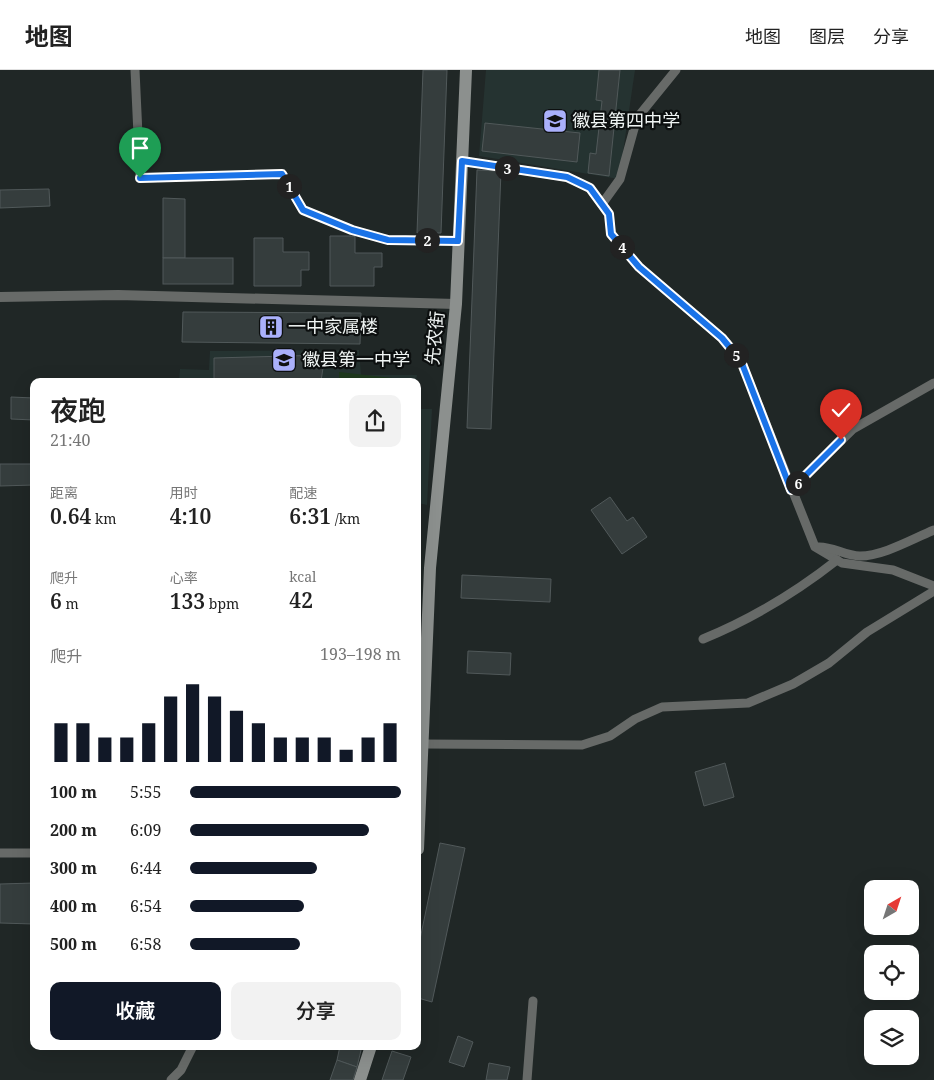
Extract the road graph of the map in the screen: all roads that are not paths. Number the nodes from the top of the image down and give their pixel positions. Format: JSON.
{"nodes":[{"id":1,"x":136,"y":70,"type":"edge"},
{"id":2,"x":466,"y":70,"type":"edge"},
{"id":3,"x":676,"y":70,"type":"edge"},
{"id":4,"x":462,"y":161,"type":"junction"},
{"id":5,"x":602,"y":204,"type":"junction"},
{"id":6,"x":458,"y":241,"type":"junction"},
{"id":7,"x":0,"y":297,"type":"edge"},
{"id":8,"x":456,"y":304,"type":"junction"},
{"id":9,"x":934,"y":383,"type":"edge"},
{"id":10,"x":791,"y":490,"type":"junction"},
{"id":11,"x":934,"y":530,"type":"edge"},
{"id":12,"x":815,"y":547,"type":"junction"},
{"id":13,"x":837,"y":560,"type":"junction"},
{"id":14,"x":934,"y":586,"type":"edge"},
{"id":15,"x":934,"y":591,"type":"edge"},
{"id":16,"x":703,"y":639,"type":"dead end"},
{"id":17,"x":422,"y":744,"type":"junction"},
{"id":18,"x":421,"y":770,"type":"edge"},
{"id":19,"x":0,"y":853,"type":"edge"},
{"id":20,"x":30,"y":853,"type":"edge"},
{"id":21,"x":533,"y":1001,"type":"dead end"},
{"id":22,"x":191,"y":1050,"type":"edge"},
{"id":23,"x":370,"y":1050,"type":"edge"},
{"id":24,"x":171,"y":1080,"type":"edge"},
{"id":25,"x":360,"y":1080,"type":"edge"},
{"id":26,"x":527,"y":1080,"type":"edge"}],
"edges":[{"from":1,"to":6,"type":"street"},
{"from":2,"to":4,"type":"main road","name":"先农街"},
{"from":3,"to":5,"type":"street"},
{"from":4,"to":5,"type":"street"},
{"from":4,"to":6,"type":"main road","name":"先农街"},
{"from":5,"to":10,"type":"street"},
{"from":6,"to":8,"type":"main road","name":"先农街"},
{"from":7,"to":8,"type":"street"},
{"from":8,"to":17,"type":"main road","name":"先农街"},
{"from":9,"to":10,"type":"street"},
{"from":10,"to":12,"type":"street"},
{"from":11,"to":12,"type":"street"},
{"from":12,"to":13,"type":"street"},
{"from":13,"to":14,"type":"street"},
{"from":13,"to":16,"type":"street"},
{"from":15,"to":17,"type":"street"},
{"from":17,"to":18,"type":"main road","name":"先农街"},
{"from":19,"to":20,"type":"street"},
{"from":21,"to":26,"type":"street"},
{"from":22,"to":24,"type":"street"},
{"from":23,"to":25,"type":"main road"}]}
